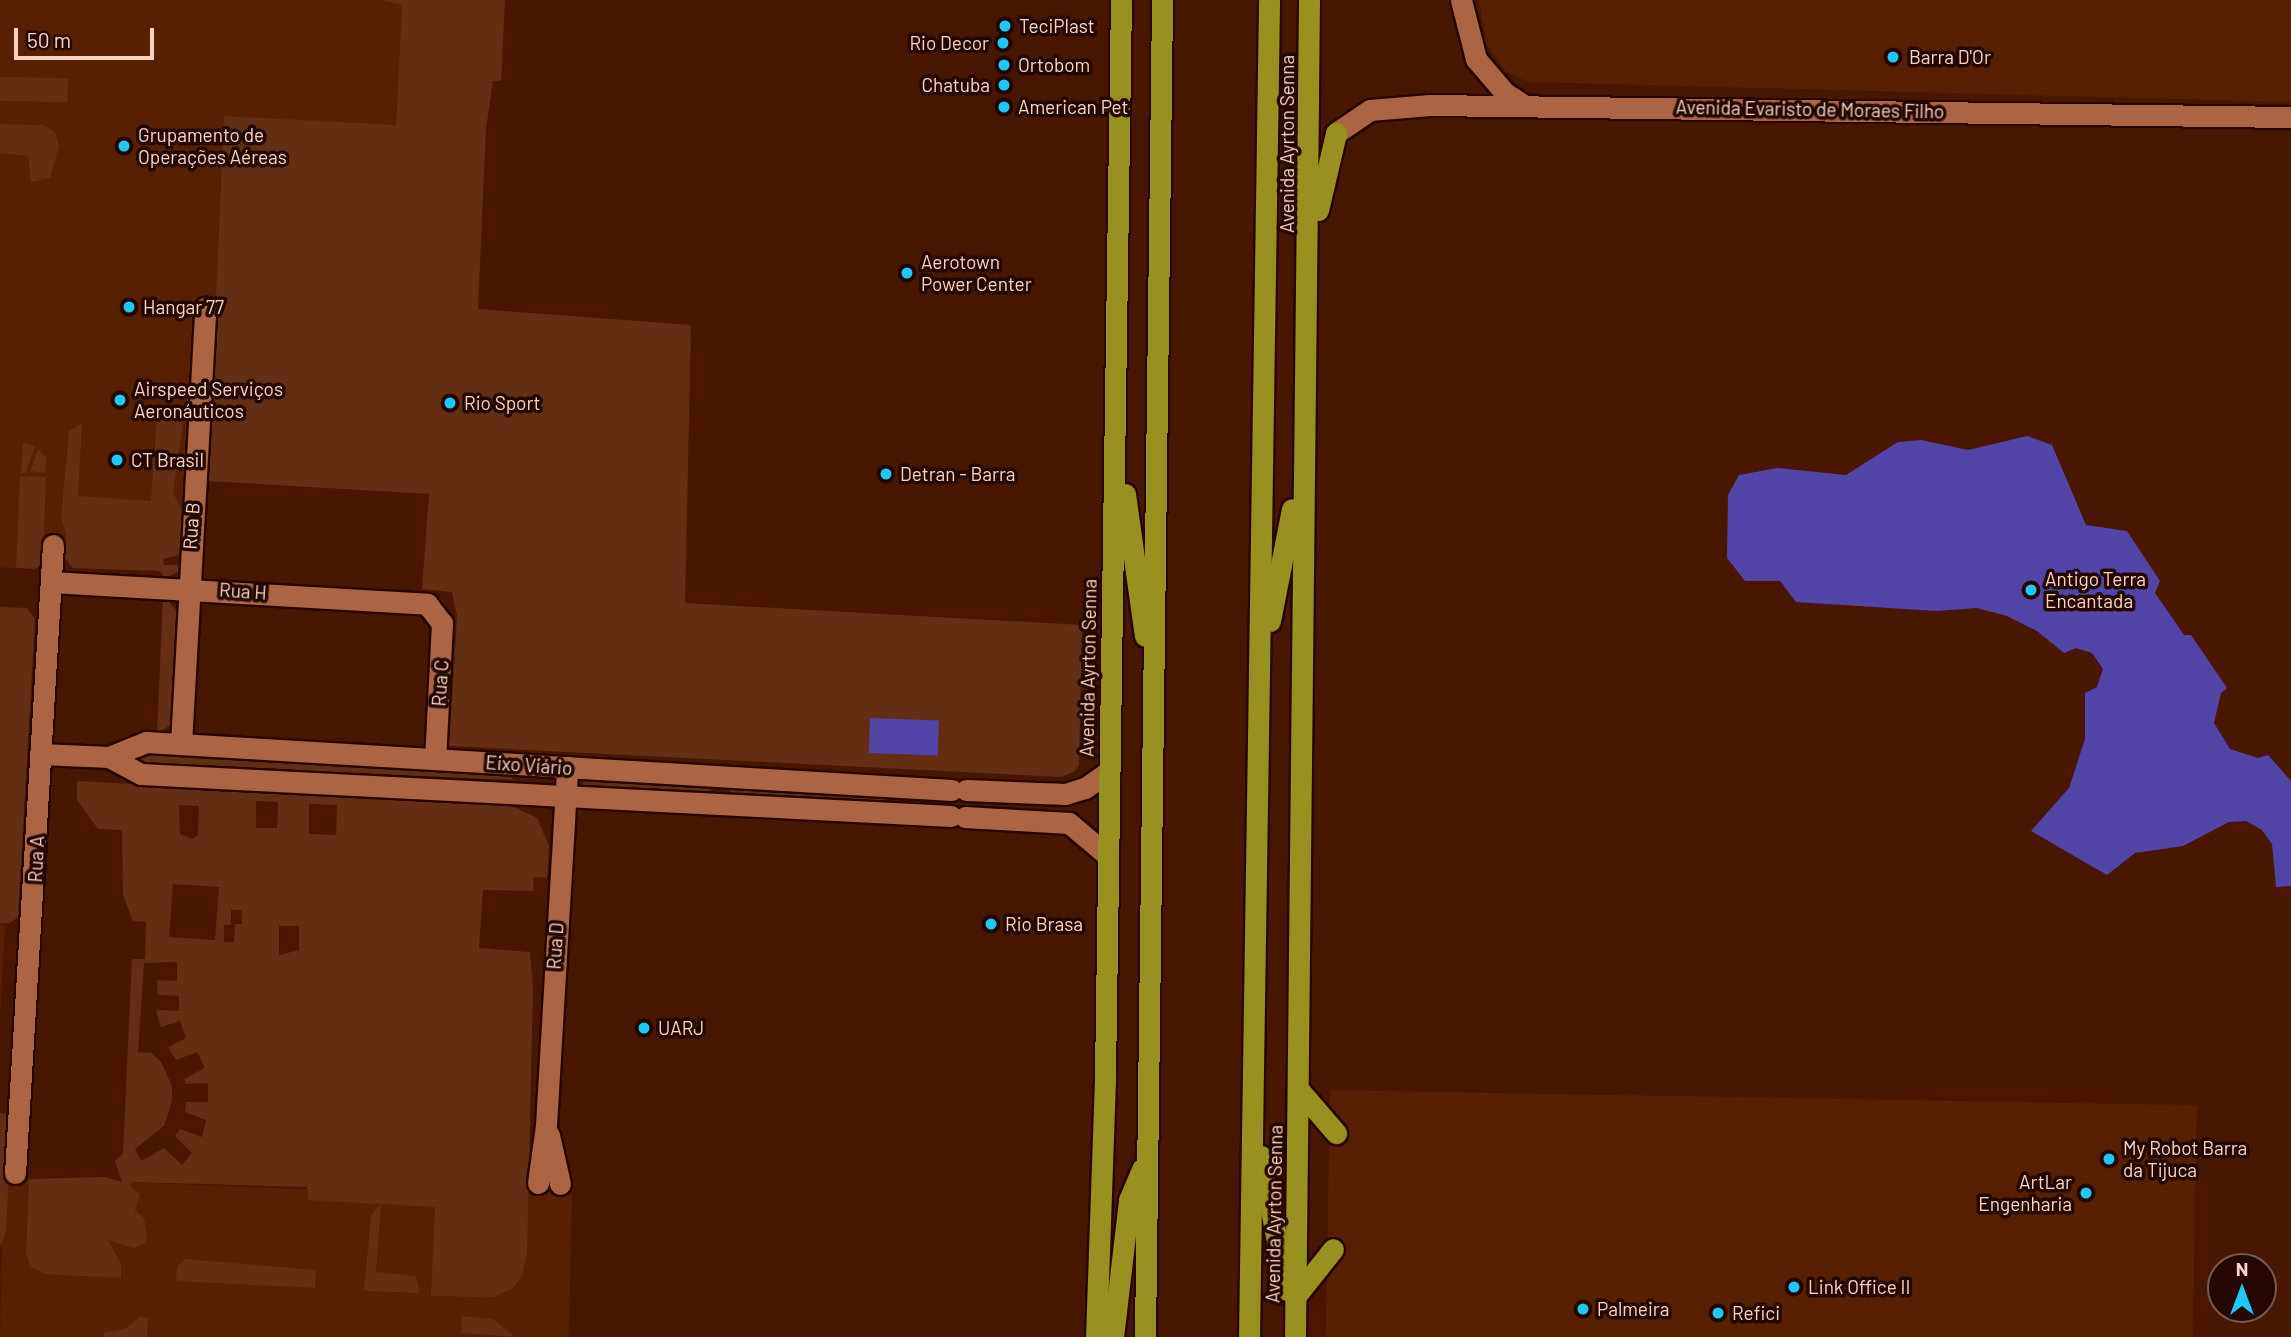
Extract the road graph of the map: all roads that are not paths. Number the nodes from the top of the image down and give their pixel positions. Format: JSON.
{"nodes":[{"id":1,"x":1121,"y":0,"type":"edge"},
{"id":2,"x":1162,"y":0,"type":"edge"},
{"id":3,"x":1269,"y":0,"type":"edge"},
{"id":4,"x":1309,"y":0,"type":"edge"},
{"id":5,"x":1461,"y":0,"type":"edge"},
{"id":6,"x":1522,"y":104,"type":"junction"},
{"id":7,"x":2291,"y":117,"type":"edge"},
{"id":8,"x":1336,"y":133,"type":"joint"},
{"id":9,"x":1309,"y":242,"type":"junction"},
{"id":10,"x":205,"y":309,"type":"dead end"},
{"id":11,"x":1308,"y":383,"type":"junction"},
{"id":12,"x":1115,"y":424,"type":"junction"},
{"id":13,"x":54,"y":545,"type":"dead end"},
{"id":14,"x":51,"y":582,"type":"junction"},
{"id":15,"x":187,"y":587,"type":"junction"},
{"id":16,"x":433,"y":608,"type":"joint"},
{"id":17,"x":1260,"y":665,"type":"junction"},
{"id":18,"x":1154,"y":693,"type":"junction"},
{"id":19,"x":181,"y":744,"type":"junction"},
{"id":20,"x":41,"y":754,"type":"junction"},
{"id":21,"x":109,"y":757,"type":"junction"},
{"id":22,"x":435,"y":760,"type":"junction"},
{"id":23,"x":526,"y":765,"type":"junction"},
{"id":24,"x":566,"y":767,"type":"junction"},
{"id":25,"x":1110,"y":771,"type":"junction"},
{"id":26,"x":1053,"y":795,"type":"junction"},
{"id":27,"x":524,"y":797,"type":"junction"},
{"id":28,"x":564,"y":799,"type":"junction"},
{"id":29,"x":1054,"y":820,"type":"junction"},
{"id":30,"x":1107,"y":855,"type":"junction"},
{"id":31,"x":1299,"y":1090,"type":"junction"},
{"id":32,"x":1253,"y":1111,"type":"junction"},
{"id":33,"x":546,"y":1125,"type":"junction"},
{"id":34,"x":1336,"y":1133,"type":"dead end"},
{"id":35,"x":1146,"y":1161,"type":"junction"},
{"id":36,"x":15,"y":1172,"type":"dead end"},
{"id":37,"x":538,"y":1183,"type":"dead end"},
{"id":38,"x":560,"y":1184,"type":"dead end"},
{"id":39,"x":1333,"y":1249,"type":"dead end"},
{"id":40,"x":1295,"y":1297,"type":"junction"},
{"id":41,"x":1096,"y":1337,"type":"edge"},
{"id":42,"x":1113,"y":1337,"type":"edge"},
{"id":43,"x":1145,"y":1337,"type":"edge"},
{"id":44,"x":1249,"y":1337,"type":"edge"},
{"id":45,"x":1294,"y":1337,"type":"edge"}],
"edges":[{"from":1,"to":12,"type":"highway","name":"Avenida Ayrton Senna"},
{"from":2,"to":18,"type":"highway"},
{"from":3,"to":17,"type":"highway","name":"Avenida Ayrton Senna"},
{"from":4,"to":9,"type":"highway","name":"Avenida Ayrton Senna"},
{"from":5,"to":6,"type":"street"},
{"from":6,"to":7,"type":"street","name":"Avenida Evaristo de Moraes Filho"},
{"from":6,"to":8,"type":"street","name":"Avenida Evaristo de Moraes Filho"},
{"from":8,"to":9,"type":"highway"},
{"from":9,"to":11,"type":"highway","name":"Avenida Ayrton Senna"},
{"from":10,"to":15,"type":"street","name":"Rua B"},
{"from":11,"to":17,"type":"highway"},
{"from":11,"to":31,"type":"highway","name":"Avenida Ayrton Senna"},
{"from":12,"to":18,"type":"highway"},
{"from":12,"to":25,"type":"highway","name":"Avenida Ayrton Senna"},
{"from":13,"to":14,"type":"street","name":"Rua A"},
{"from":14,"to":15,"type":"street","name":"Rua H"},
{"from":14,"to":20,"type":"street","name":"Rua A"},
{"from":15,"to":16,"type":"street","name":"Rua H"},
{"from":15,"to":19,"type":"street","name":"Rua B"},
{"from":16,"to":22,"type":"street","name":"Rua C"},
{"from":17,"to":32,"type":"highway","name":"Avenida Ayrton Senna"},
{"from":18,"to":35,"type":"highway"},
{"from":19,"to":21,"type":"street","name":"Eixo Viário"},
{"from":19,"to":22,"type":"street","name":"Eixo Viário"},
{"from":20,"to":21,"type":"street","name":"Eixo Viário"},
{"from":20,"to":36,"type":"street","name":"Rua A"},
{"from":21,"to":27,"type":"street","name":"Eixo Viário"},
{"from":22,"to":23,"type":"street","name":"Eixo Viário"},
{"from":23,"to":24,"type":"street","name":"Eixo Viário"},
{"from":23,"to":27,"type":"street"},
{"from":24,"to":26,"type":"street","name":"Eixo Viário"},
{"from":24,"to":28,"type":"street","name":"Rua D"},
{"from":25,"to":26,"type":"street","name":"Eixo Viário"},
{"from":25,"to":30,"type":"highway","name":"Avenida Ayrton Senna"},
{"from":26,"to":29,"type":"street"},
{"from":27,"to":28,"type":"street","name":"Eixo Viário"},
{"from":28,"to":29,"type":"street","name":"Eixo Viário"},
{"from":28,"to":33,"type":"street","name":"Rua D"},
{"from":29,"to":30,"type":"street","name":"Eixo Viário"},
{"from":30,"to":41,"type":"highway","name":"Avenida Ayrton Senna"},
{"from":31,"to":34,"type":"highway"},
{"from":31,"to":40,"type":"highway","name":"Avenida Ayrton Senna"},
{"from":32,"to":44,"type":"highway","name":"Avenida Ayrton Senna"},
{"from":32,"to":45,"type":"highway"},
{"from":33,"to":37,"type":"street","name":"Rua D"},
{"from":33,"to":38,"type":"street","name":"Rua D"},
{"from":35,"to":42,"type":"highway"},
{"from":35,"to":43,"type":"highway"},
{"from":39,"to":40,"type":"highway"},
{"from":40,"to":45,"type":"highway","name":"Avenida Ayrton Senna"}]}
